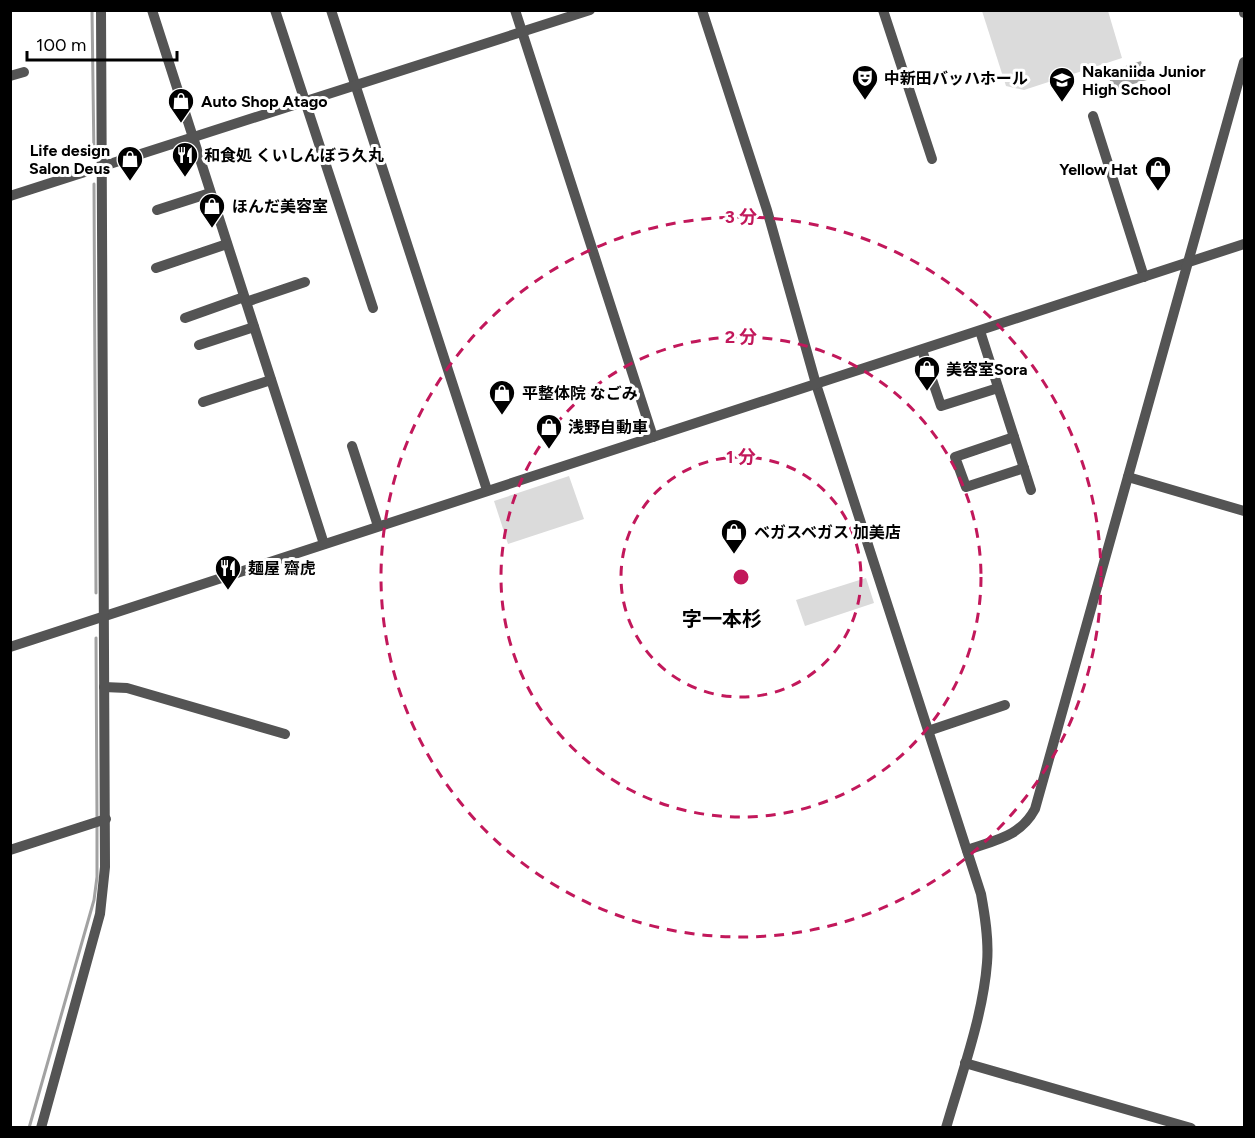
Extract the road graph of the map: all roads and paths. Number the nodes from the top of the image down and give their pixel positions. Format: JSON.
{"nodes":[{"id":1,"x":100,"y":10,"type":"edge"},
{"id":2,"x":152,"y":10,"type":"edge"},
{"id":3,"x":275,"y":10,"type":"edge"},
{"id":4,"x":332,"y":10,"type":"edge"},
{"id":5,"x":515,"y":10,"type":"edge"},
{"id":6,"x":590,"y":10,"type":"edge"},
{"id":7,"x":702,"y":10,"type":"edge"},
{"id":8,"x":884,"y":10,"type":"edge"},
{"id":9,"x":522,"y":31,"type":"junction"},
{"id":10,"x":1244,"y":66,"type":"edge"},
{"id":11,"x":24,"y":72,"type":"dead end"},
{"id":12,"x":10,"y":76,"type":"edge"},
{"id":13,"x":356,"y":84,"type":"junction"},
{"id":14,"x":305,"y":101,"type":"junction"},
{"id":15,"x":1093,"y":116,"type":"dead end"},
{"id":16,"x":194,"y":138,"type":"junction"},
{"id":17,"x":932,"y":159,"type":"dead end"},
{"id":18,"x":102,"y":167,"type":"junction"},
{"id":19,"x":210,"y":193,"type":"junction"},
{"id":20,"x":10,"y":196,"type":"edge"},
{"id":21,"x":157,"y":210,"type":"dead end"},
{"id":22,"x":227,"y":244,"type":"junction"},
{"id":23,"x":1245,"y":244,"type":"edge"},
{"id":24,"x":1187,"y":263,"type":"junction"},
{"id":25,"x":156,"y":268,"type":"dead end"},
{"id":26,"x":1144,"y":277,"type":"junction"},
{"id":27,"x":305,"y":282,"type":"dead end"},
{"id":28,"x":245,"y":300,"type":"junction"},
{"id":29,"x":373,"y":308,"type":"dead end"},
{"id":30,"x":185,"y":318,"type":"dead end"},
{"id":31,"x":254,"y":327,"type":"junction"},
{"id":32,"x":980,"y":331,"type":"junction"},
{"id":33,"x":199,"y":345,"type":"dead end"},
{"id":34,"x":922,"y":350,"type":"junction"},
{"id":35,"x":271,"y":380,"type":"junction"},
{"id":36,"x":816,"y":384,"type":"junction"},
{"id":37,"x":998,"y":388,"type":"junction"},
{"id":38,"x":203,"y":402,"type":"dead end"},
{"id":39,"x":1014,"y":436,"type":"junction"},
{"id":40,"x":653,"y":437,"type":"junction"},
{"id":41,"x":352,"y":446,"type":"dead end"},
{"id":42,"x":1024,"y":468,"type":"junction"},
{"id":43,"x":1128,"y":477,"type":"junction"},
{"id":44,"x":487,"y":490,"type":"junction"},
{"id":45,"x":1032,"y":490,"type":"dead end"},
{"id":46,"x":1245,"y":511,"type":"edge"},
{"id":47,"x":378,"y":526,"type":"junction"},
{"id":48,"x":324,"y":544,"type":"junction"},
{"id":49,"x":105,"y":615,"type":"junction"},
{"id":50,"x":10,"y":647,"type":"edge"},
{"id":51,"x":104,"y":687,"type":"junction"},
{"id":52,"x":1005,"y":705,"type":"dead end"},
{"id":53,"x":928,"y":731,"type":"junction"},
{"id":54,"x":285,"y":734,"type":"dead end"},
{"id":55,"x":99,"y":821,"type":"junction"},
{"id":56,"x":10,"y":850,"type":"edge"},
{"id":57,"x":968,"y":850,"type":"junction"},
{"id":58,"x":965,"y":1063,"type":"junction"},
{"id":59,"x":40,"y":1128,"type":"edge"},
{"id":60,"x":946,"y":1128,"type":"edge"},
{"id":61,"x":1191,"y":1128,"type":"edge"}],
"edges":[{"from":1,"to":18,"type":"street"},
{"from":2,"to":16,"type":"street"},
{"from":3,"to":14,"type":"street"},
{"from":4,"to":13,"type":"street"},
{"from":5,"to":9,"type":"street"},
{"from":6,"to":9,"type":"street"},
{"from":7,"to":36,"type":"street"},
{"from":8,"to":17,"type":"street"},
{"from":9,"to":13,"type":"street"},
{"from":9,"to":40,"type":"street"},
{"from":10,"to":24,"type":"street"},
{"from":11,"to":12,"type":"street"},
{"from":13,"to":14,"type":"street"},
{"from":13,"to":44,"type":"street"},
{"from":14,"to":16,"type":"street"},
{"from":14,"to":29,"type":"street"},
{"from":15,"to":26,"type":"street"},
{"from":16,"to":18,"type":"street"},
{"from":16,"to":19,"type":"street"},
{"from":18,"to":20,"type":"street"},
{"from":18,"to":49,"type":"street"},
{"from":19,"to":21,"type":"street"},
{"from":19,"to":22,"type":"street"},
{"from":22,"to":25,"type":"street"},
{"from":22,"to":28,"type":"street"},
{"from":23,"to":24,"type":"street"},
{"from":24,"to":26,"type":"street"},
{"from":24,"to":43,"type":"street"},
{"from":26,"to":32,"type":"street"},
{"from":27,"to":28,"type":"street"},
{"from":28,"to":30,"type":"street"},
{"from":28,"to":31,"type":"street"},
{"from":31,"to":33,"type":"street"},
{"from":31,"to":35,"type":"street"},
{"from":32,"to":34,"type":"street"},
{"from":32,"to":37,"type":"street"},
{"from":34,"to":36,"type":"street"},
{"from":34,"to":37,"type":"street"},
{"from":35,"to":38,"type":"street"},
{"from":35,"to":48,"type":"street"},
{"from":36,"to":40,"type":"street"},
{"from":36,"to":53,"type":"street"},
{"from":37,"to":39,"type":"street"},
{"from":39,"to":42,"type":"street"},
{"from":39,"to":42,"type":"street"},
{"from":40,"to":44,"type":"street"},
{"from":41,"to":47,"type":"street"},
{"from":42,"to":45,"type":"street"},
{"from":43,"to":46,"type":"street"},
{"from":43,"to":57,"type":"street"},
{"from":44,"to":47,"type":"street"},
{"from":47,"to":48,"type":"street"},
{"from":48,"to":49,"type":"street"},
{"from":49,"to":50,"type":"street"},
{"from":49,"to":51,"type":"street"},
{"from":51,"to":54,"type":"street"},
{"from":51,"to":55,"type":"street"},
{"from":52,"to":53,"type":"street"},
{"from":53,"to":57,"type":"street"},
{"from":55,"to":56,"type":"street"},
{"from":55,"to":59,"type":"street"},
{"from":57,"to":58,"type":"street"},
{"from":58,"to":60,"type":"street"},
{"from":58,"to":61,"type":"street"}]}
